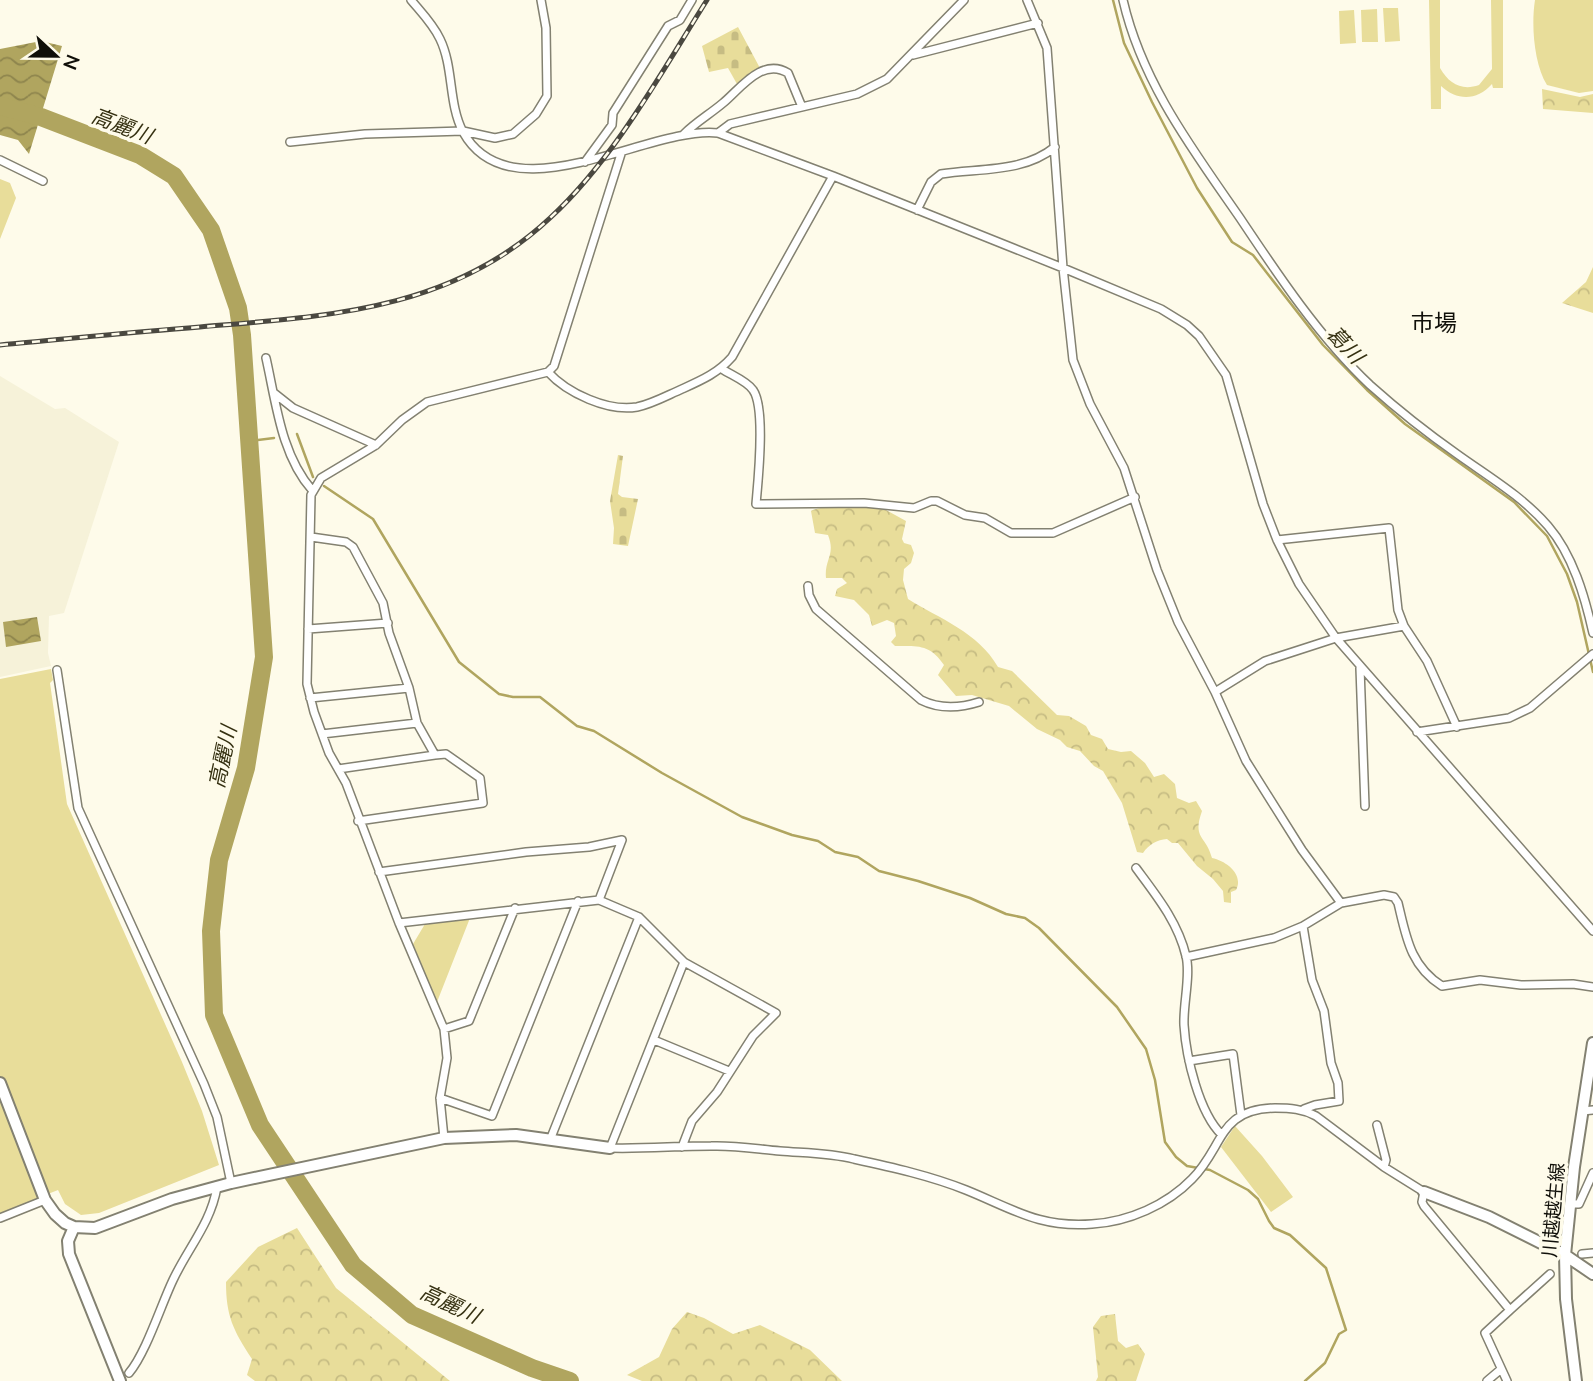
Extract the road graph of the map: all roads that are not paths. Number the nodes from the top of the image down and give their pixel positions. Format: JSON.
{"nodes":[{"id":1,"x":411,"y":0,"type":"edge"},
{"id":2,"x":541,"y":0,"type":"edge"},
{"id":3,"x":692,"y":0,"type":"edge"},
{"id":4,"x":964,"y":0,"type":"edge"},
{"id":5,"x":1027,"y":0,"type":"edge"},
{"id":6,"x":1123,"y":0,"type":"edge"},
{"id":7,"x":1038,"y":23,"type":"junction"},
{"id":8,"x":911,"y":56,"type":"junction"},
{"id":9,"x":802,"y":107,"type":"junction"},
{"id":10,"x":463,"y":131,"type":"junction"},
{"id":11,"x":718,"y":133,"type":"junction"},
{"id":12,"x":684,"y":134,"type":"junction"},
{"id":13,"x":290,"y":142,"type":"dead end"},
{"id":14,"x":1055,"y":147,"type":"junction"},
{"id":15,"x":621,"y":153,"type":"junction"},
{"id":16,"x":0,"y":159,"type":"edge"},
{"id":17,"x":585,"y":162,"type":"junction"},
{"id":18,"x":833,"y":176,"type":"junction"},
{"id":19,"x":43,"y":181,"type":"dead end"},
{"id":20,"x":917,"y":210,"type":"junction"},
{"id":21,"x":1063,"y":268,"type":"junction"},
{"id":22,"x":266,"y":358,"type":"dead end"},
{"id":23,"x":722,"y":369,"type":"junction"},
{"id":24,"x":548,"y":372,"type":"junction"},
{"id":25,"x":274,"y":393,"type":"junction"},
{"id":26,"x":376,"y":444,"type":"junction"},
{"id":27,"x":312,"y":491,"type":"junction"},
{"id":28,"x":1135,"y":497,"type":"junction"},
{"id":29,"x":311,"y":537,"type":"junction"},
{"id":30,"x":1277,"y":540,"type":"junction"},
{"id":31,"x":808,"y":586,"type":"dead end"},
{"id":32,"x":388,"y":623,"type":"junction"},
{"id":33,"x":1404,"y":626,"type":"junction"},
{"id":34,"x":308,"y":629,"type":"junction"},
{"id":35,"x":1593,"y":633,"type":"edge"},
{"id":36,"x":1336,"y":638,"type":"junction"},
{"id":37,"x":1593,"y":654,"type":"edge"},
{"id":38,"x":1360,"y":667,"type":"junction"},
{"id":39,"x":57,"y":670,"type":"dead end"},
{"id":40,"x":409,"y":688,"type":"junction"},
{"id":41,"x":1215,"y":692,"type":"junction"},
{"id":42,"x":310,"y":698,"type":"junction"},
{"id":43,"x":979,"y":702,"type":"dead end"},
{"id":44,"x":417,"y":723,"type":"junction"},
{"id":45,"x":1457,"y":727,"type":"junction"},
{"id":46,"x":1417,"y":732,"type":"junction"},
{"id":47,"x":322,"y":734,"type":"junction"},
{"id":48,"x":435,"y":755,"type":"junction"},
{"id":49,"x":338,"y":769,"type":"junction"},
{"id":50,"x":1365,"y":806,"type":"dead end"},
{"id":51,"x":358,"y":821,"type":"junction"},
{"id":52,"x":1136,"y":868,"type":"dead end"},
{"id":53,"x":379,"y":872,"type":"junction"},
{"id":54,"x":599,"y":900,"type":"junction"},
{"id":55,"x":578,"y":901,"type":"junction"},
{"id":56,"x":1341,"y":903,"type":"junction"},
{"id":57,"x":515,"y":908,"type":"junction"},
{"id":58,"x":639,"y":917,"type":"junction"},
{"id":59,"x":399,"y":923,"type":"junction"},
{"id":60,"x":1303,"y":926,"type":"junction"},
{"id":61,"x":1593,"y":932,"type":"edge"},
{"id":62,"x":1186,"y":957,"type":"junction"},
{"id":63,"x":684,"y":962,"type":"junction"},
{"id":64,"x":1593,"y":987,"type":"edge"},
{"id":65,"x":444,"y":1029,"type":"junction"},
{"id":66,"x":653,"y":1040,"type":"junction"},
{"id":67,"x":1593,"y":1043,"type":"edge"},
{"id":68,"x":1189,"y":1061,"type":"junction"},
{"id":69,"x":729,"y":1071,"type":"junction"},
{"id":70,"x":0,"y":1083,"type":"edge"},
{"id":71,"x":440,"y":1098,"type":"junction"},
{"id":72,"x":1304,"y":1109,"type":"junction"},
{"id":73,"x":1587,"y":1111,"type":"edge"},
{"id":74,"x":1241,"y":1115,"type":"junction"},
{"id":75,"x":1377,"y":1125,"type":"dead end"},
{"id":76,"x":1222,"y":1135,"type":"junction"},
{"id":77,"x":444,"y":1139,"type":"junction"},
{"id":78,"x":550,"y":1140,"type":"junction"},
{"id":79,"x":610,"y":1147,"type":"junction"},
{"id":80,"x":682,"y":1147,"type":"junction"},
{"id":81,"x":1384,"y":1167,"type":"junction"},
{"id":82,"x":1593,"y":1173,"type":"edge"},
{"id":83,"x":231,"y":1183,"type":"junction"},
{"id":84,"x":217,"y":1187,"type":"junction"},
{"id":85,"x":1423,"y":1192,"type":"junction"},
{"id":86,"x":45,"y":1199,"type":"junction"},
{"id":87,"x":1569,"y":1205,"type":"junction"},
{"id":88,"x":0,"y":1219,"type":"edge"},
{"id":89,"x":74,"y":1227,"type":"junction"},
{"id":90,"x":1593,"y":1252,"type":"edge"},
{"id":91,"x":1582,"y":1254,"type":"dead end"},
{"id":92,"x":1565,"y":1255,"type":"junction"},
{"id":93,"x":1550,"y":1274,"type":"dead end"},
{"id":94,"x":1593,"y":1274,"type":"edge"},
{"id":95,"x":1510,"y":1310,"type":"junction"},
{"id":96,"x":1500,"y":1370,"type":"junction"},
{"id":97,"x":129,"y":1373,"type":"dead end"},
{"id":98,"x":120,"y":1381,"type":"edge"},
{"id":99,"x":1487,"y":1381,"type":"edge"},
{"id":100,"x":1507,"y":1381,"type":"edge"},
{"id":101,"x":1576,"y":1381,"type":"edge"}],
"edges":[{"from":1,"to":10,"type":"street"},
{"from":2,"to":10,"type":"street"},
{"from":3,"to":17,"type":"street"},
{"from":4,"to":8,"type":"street"},
{"from":5,"to":7,"type":"street"},
{"from":6,"to":35,"type":"street"},
{"from":7,"to":8,"type":"street"},
{"from":7,"to":14,"type":"street"},
{"from":8,"to":9,"type":"street"},
{"from":9,"to":11,"type":"street"},
{"from":9,"to":12,"type":"street"},
{"from":10,"to":13,"type":"street"},
{"from":10,"to":17,"type":"street"},
{"from":11,"to":12,"type":"street"},
{"from":11,"to":18,"type":"street"},
{"from":12,"to":15,"type":"street"},
{"from":14,"to":20,"type":"street"},
{"from":14,"to":21,"type":"street"},
{"from":15,"to":17,"type":"street"},
{"from":15,"to":24,"type":"street"},
{"from":16,"to":19,"type":"street"},
{"from":18,"to":20,"type":"street"},
{"from":18,"to":23,"type":"street"},
{"from":20,"to":21,"type":"street"},
{"from":21,"to":28,"type":"street"},
{"from":21,"to":30,"type":"street"},
{"from":22,"to":25,"type":"street"},
{"from":23,"to":24,"type":"street"},
{"from":23,"to":28,"type":"street"},
{"from":24,"to":26,"type":"street"},
{"from":25,"to":26,"type":"street"},
{"from":25,"to":27,"type":"street"},
{"from":26,"to":27,"type":"street"},
{"from":27,"to":29,"type":"street"},
{"from":28,"to":41,"type":"street"},
{"from":29,"to":32,"type":"street"},
{"from":29,"to":34,"type":"street"},
{"from":30,"to":33,"type":"street"},
{"from":30,"to":36,"type":"street"},
{"from":31,"to":43,"type":"street"},
{"from":32,"to":34,"type":"street"},
{"from":32,"to":40,"type":"street"},
{"from":33,"to":36,"type":"street"},
{"from":33,"to":45,"type":"street"},
{"from":34,"to":42,"type":"street"},
{"from":36,"to":38,"type":"street"},
{"from":36,"to":41,"type":"street"},
{"from":37,"to":45,"type":"street"},
{"from":38,"to":46,"type":"street"},
{"from":38,"to":50,"type":"street"},
{"from":39,"to":83,"type":"street"},
{"from":40,"to":42,"type":"street"},
{"from":40,"to":44,"type":"street"},
{"from":41,"to":56,"type":"street"},
{"from":42,"to":47,"type":"street"},
{"from":44,"to":47,"type":"street"},
{"from":44,"to":48,"type":"street"},
{"from":45,"to":46,"type":"street"},
{"from":46,"to":61,"type":"street"},
{"from":47,"to":49,"type":"street"},
{"from":48,"to":49,"type":"street"},
{"from":48,"to":51,"type":"street"},
{"from":49,"to":51,"type":"street"},
{"from":51,"to":53,"type":"street"},
{"from":52,"to":62,"type":"street"},
{"from":53,"to":54,"type":"street"},
{"from":53,"to":59,"type":"street"},
{"from":54,"to":55,"type":"street"},
{"from":54,"to":58,"type":"street"},
{"from":55,"to":57,"type":"street"},
{"from":55,"to":71,"type":"street"},
{"from":56,"to":60,"type":"street"},
{"from":56,"to":64,"type":"street"},
{"from":57,"to":59,"type":"street"},
{"from":57,"to":65,"type":"street"},
{"from":58,"to":63,"type":"street"},
{"from":58,"to":78,"type":"street"},
{"from":59,"to":65,"type":"street"},
{"from":60,"to":62,"type":"street"},
{"from":60,"to":72,"type":"street"},
{"from":62,"to":68,"type":"street"},
{"from":63,"to":66,"type":"street"},
{"from":63,"to":69,"type":"street"},
{"from":65,"to":71,"type":"street"},
{"from":66,"to":69,"type":"street"},
{"from":66,"to":79,"type":"street"},
{"from":67,"to":73,"type":"street","name":"川越越生線"},
{"from":68,"to":74,"type":"street"},
{"from":68,"to":76,"type":"street"},
{"from":69,"to":80,"type":"street"},
{"from":70,"to":86,"type":"street"},
{"from":71,"to":77,"type":"street"},
{"from":72,"to":74,"type":"street"},
{"from":72,"to":81,"type":"street"},
{"from":73,"to":87,"type":"street","name":"川越越生線"},
{"from":74,"to":76,"type":"street"},
{"from":75,"to":81,"type":"street"},
{"from":76,"to":80,"type":"street"},
{"from":77,"to":78,"type":"street"},
{"from":77,"to":83,"type":"street"},
{"from":78,"to":79,"type":"street"},
{"from":79,"to":80,"type":"street"},
{"from":81,"to":85,"type":"street"},
{"from":82,"to":87,"type":"street"},
{"from":83,"to":84,"type":"street"},
{"from":84,"to":89,"type":"street"},
{"from":84,"to":97,"type":"street"},
{"from":85,"to":92,"type":"street"},
{"from":85,"to":95,"type":"street"},
{"from":86,"to":88,"type":"street"},
{"from":86,"to":89,"type":"street"},
{"from":87,"to":92,"type":"street","name":"川越越生線"},
{"from":89,"to":98,"type":"street"},
{"from":90,"to":91,"type":"street"},
{"from":92,"to":94,"type":"street"},
{"from":92,"to":101,"type":"street","name":"川越越生線"},
{"from":93,"to":95,"type":"street"},
{"from":95,"to":96,"type":"street"},
{"from":96,"to":99,"type":"street"},
{"from":96,"to":100,"type":"street"}]}
